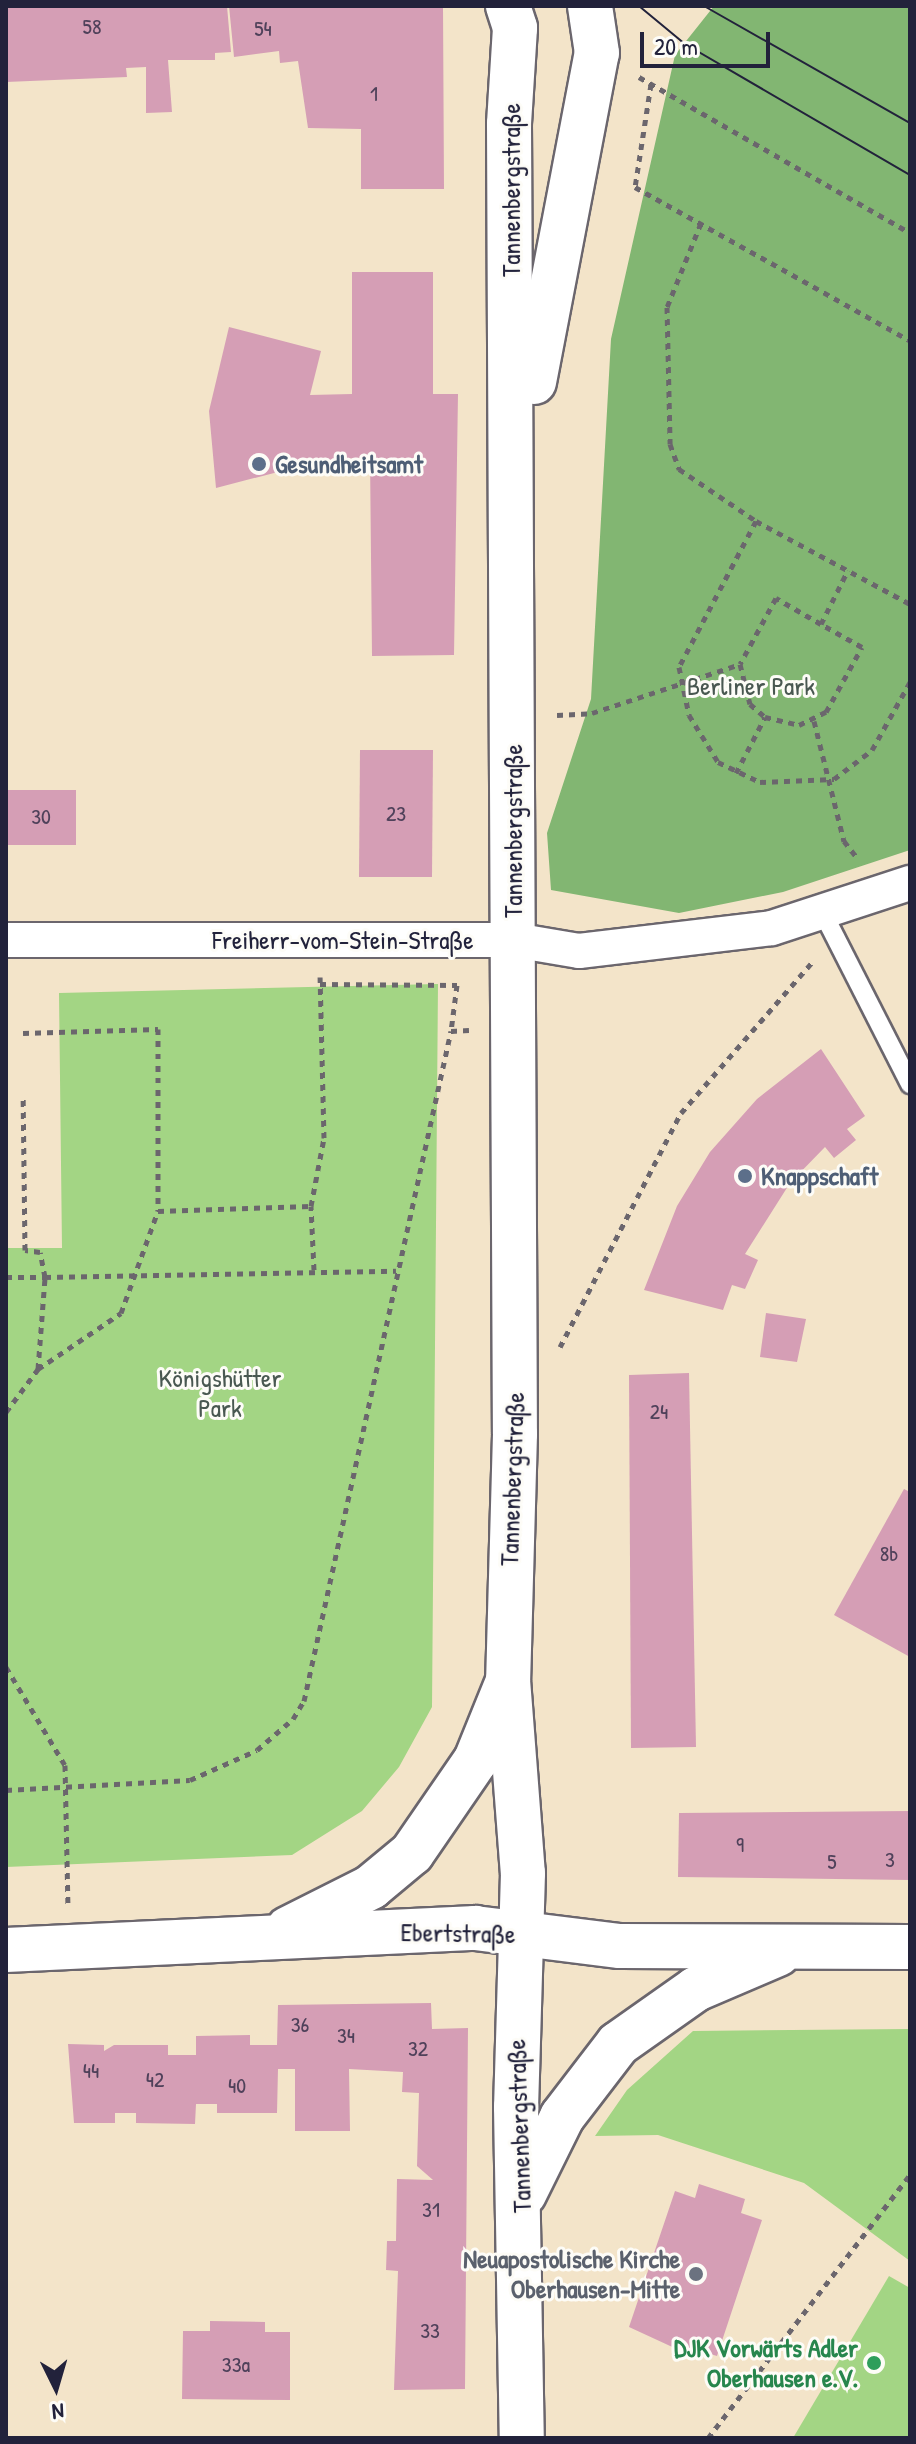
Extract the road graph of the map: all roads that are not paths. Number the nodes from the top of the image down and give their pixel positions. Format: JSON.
{"nodes":[{"id":1,"x":518,"y":13,"type":"edge"},
{"id":2,"x":600,"y":18,"type":"edge"},
{"id":3,"x":514,"y":519,"type":"junction"},
{"id":4,"x":896,"y":888,"type":"edge"},
{"id":5,"x":829,"y":926,"type":"junction"},
{"id":6,"x":6,"y":940,"type":"edge"},
{"id":7,"x":514,"y":940,"type":"junction"},
{"id":8,"x":910,"y":1084,"type":"edge"},
{"id":9,"x":508,"y":1680,"type":"junction"},
{"id":10,"x":521,"y":1932,"type":"junction"},
{"id":11,"x":276,"y":1934,"type":"junction"},
{"id":12,"x":795,"y":1946,"type":"junction"},
{"id":13,"x":910,"y":1947,"type":"edge"},
{"id":14,"x":6,"y":1950,"type":"edge"},
{"id":15,"x":522,"y":2197,"type":"junction"},
{"id":16,"x":522,"y":2438,"type":"edge"}],
"edges":[{"from":1,"to":3,"type":"main road","name":"Tannenbergstraße"},
{"from":2,"to":3,"type":"main road","name":"Tannenbergstraße"},
{"from":3,"to":7,"type":"main road","name":"Tannenbergstraße"},
{"from":4,"to":5,"type":"street","name":"Freiherr-vom-Stein-Straße"},
{"from":5,"to":7,"type":"street","name":"Freiherr-vom-Stein-Straße"},
{"from":5,"to":8,"type":"lane"},
{"from":6,"to":7,"type":"street","name":"Freiherr-vom-Stein-Straße"},
{"from":7,"to":9,"type":"main road","name":"Tannenbergstraße"},
{"from":9,"to":10,"type":"main road","name":"Tannenbergstraße"},
{"from":9,"to":11,"type":"main road"},
{"from":10,"to":11,"type":"main road","name":"Ebertstraße"},
{"from":10,"to":12,"type":"main road","name":"Ebertstraße"},
{"from":10,"to":15,"type":"main road","name":"Tannenbergstraße"},
{"from":11,"to":14,"type":"main road","name":"Ebertstraße"},
{"from":12,"to":13,"type":"main road","name":"Ebertstraße"},
{"from":12,"to":15,"type":"main road"},
{"from":15,"to":16,"type":"main road","name":"Tannenbergstraße"}]}
